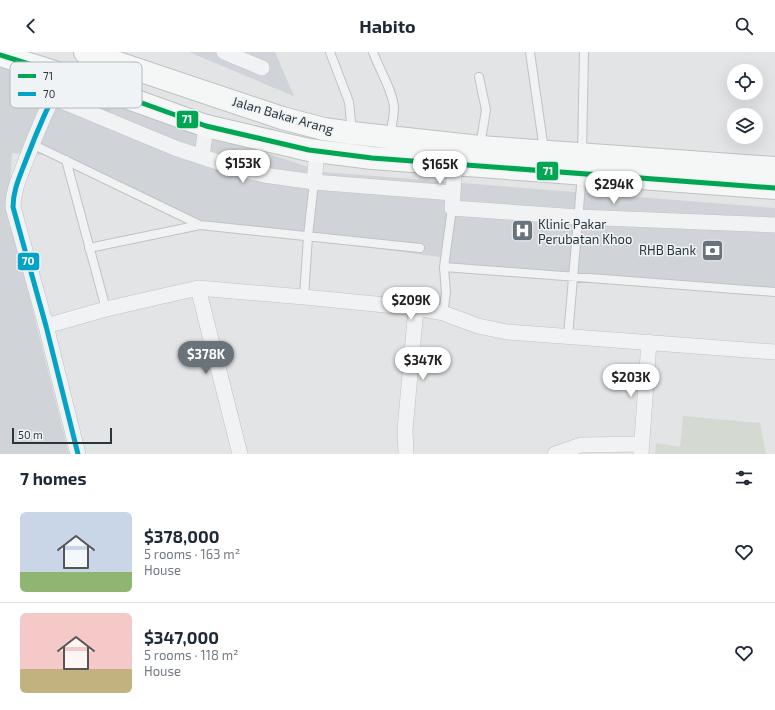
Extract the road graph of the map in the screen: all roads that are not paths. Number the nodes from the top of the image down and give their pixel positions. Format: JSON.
{"nodes":[{"id":1,"x":224,"y":52,"type":"edge"},
{"id":2,"x":330,"y":52,"type":"edge"},
{"id":3,"x":373,"y":52,"type":"edge"},
{"id":4,"x":530,"y":52,"type":"edge"},
{"id":5,"x":584,"y":52,"type":"edge"},
{"id":6,"x":94,"y":54,"type":"edge"},
{"id":7,"x":0,"y":55,"type":"edge"},
{"id":8,"x":22,"y":62,"type":"edge"},
{"id":9,"x":117,"y":62,"type":"edge"},
{"id":10,"x":262,"y":68,"type":"dead end"},
{"id":11,"x":142,"y":71,"type":"edge"},
{"id":12,"x":479,"y":77,"type":"dead end"},
{"id":13,"x":185,"y":86,"type":"junction"},
{"id":14,"x":142,"y":102,"type":"edge"},
{"id":15,"x":47,"y":108,"type":"edge"},
{"id":16,"x":78,"y":108,"type":"edge"},
{"id":17,"x":176,"y":114,"type":"junction"},
{"id":18,"x":206,"y":126,"type":"junction"},
{"id":19,"x":352,"y":133,"type":"junction"},
{"id":20,"x":390,"y":137,"type":"junction"},
{"id":21,"x":32,"y":144,"type":"junction"},
{"id":22,"x":480,"y":147,"type":"junction"},
{"id":23,"x":544,"y":151,"type":"junction"},
{"id":24,"x":317,"y":152,"type":"junction"},
{"id":25,"x":202,"y":157,"type":"junction"},
{"id":26,"x":66,"y":160,"type":"junction"},
{"id":27,"x":455,"y":164,"type":"junction"},
{"id":28,"x":582,"y":164,"type":"junction"},
{"id":29,"x":775,"y":168,"type":"edge"},
{"id":30,"x":314,"y":182,"type":"junction"},
{"id":31,"x":775,"y":188,"type":"edge"},
{"id":32,"x":453,"y":193,"type":"junction"},
{"id":33,"x":452,"y":208,"type":"junction"},
{"id":34,"x":578,"y":217,"type":"junction"},
{"id":35,"x":200,"y":225,"type":"junction"},
{"id":36,"x":775,"y":226,"type":"edge"},
{"id":37,"x":308,"y":236,"type":"junction"},
{"id":38,"x":89,"y":248,"type":"junction"},
{"id":39,"x":420,"y":248,"type":"dead end"},
{"id":40,"x":444,"y":267,"type":"junction"},
{"id":41,"x":573,"y":278,"type":"junction"},
{"id":42,"x":198,"y":288,"type":"junction"},
{"id":43,"x":775,"y":292,"type":"edge"},
{"id":44,"x":304,"y":297,"type":"junction"},
{"id":45,"x":416,"y":308,"type":"junction"},
{"id":46,"x":106,"y":309,"type":"junction"},
{"id":47,"x":443,"y":313,"type":"junction"},
{"id":48,"x":46,"y":326,"type":"junction"},
{"id":49,"x":568,"y":336,"type":"junction"},
{"id":50,"x":649,"y":342,"type":"junction"},
{"id":51,"x":775,"y":352,"type":"edge"},
{"id":52,"x":641,"y":449,"type":"edge"},
{"id":53,"x":78,"y":454,"type":"edge"},
{"id":54,"x":240,"y":454,"type":"edge"},
{"id":55,"x":406,"y":454,"type":"edge"},
{"id":56,"x":555,"y":454,"type":"edge"}],
"edges":[{"from":1,"to":10,"type":"street"},
{"from":2,"to":19,"type":"lane"},
{"from":3,"to":20,"type":"lane"},
{"from":4,"to":23,"type":"lane"},
{"from":5,"to":28,"type":"lane"},
{"from":6,"to":9,"type":"main road","name":"Jalan Bakar Arang"},
{"from":7,"to":8,"type":"main road","name":"Jalan Bakar Arang"},
{"from":11,"to":13,"type":"main road","name":"Jalan Bakar Arang"},
{"from":12,"to":22,"type":"lane"},
{"from":13,"to":17,"type":"main road"},
{"from":13,"to":19,"type":"main road","name":"Jalan Bakar Arang"},
{"from":14,"to":17,"type":"main road","name":"Jalan Bakar Arang"},
{"from":15,"to":21,"type":"street"},
{"from":16,"to":25,"type":"street"},
{"from":17,"to":18,"type":"main road","name":"Jalan Bakar Arang"},
{"from":18,"to":24,"type":"main road","name":"Jalan Bakar Arang"},
{"from":18,"to":25,"type":"street"},
{"from":19,"to":20,"type":"main road","name":"Jalan Bakar Arang"},
{"from":20,"to":22,"type":"main road","name":"Jalan Bakar Arang"},
{"from":21,"to":26,"type":"lane"},
{"from":21,"to":48,"type":"street"},
{"from":22,"to":23,"type":"main road","name":"Jalan Bakar Arang"},
{"from":23,"to":28,"type":"main road","name":"Jalan Bakar Arang"},
{"from":24,"to":27,"type":"main road","name":"Jalan Bakar Arang"},
{"from":24,"to":30,"type":"street"},
{"from":25,"to":30,"type":"street"},
{"from":26,"to":35,"type":"lane"},
{"from":26,"to":38,"type":"lane"},
{"from":27,"to":28,"type":"main road","name":"Jalan Bakar Arang"},
{"from":27,"to":32,"type":"street"},
{"from":28,"to":29,"type":"main road","name":"Jalan Bakar Arang"},
{"from":28,"to":31,"type":"main road","name":"Jalan Bakar Arang"},
{"from":28,"to":34,"type":"lane"},
{"from":30,"to":32,"type":"street"},
{"from":30,"to":37,"type":"lane"},
{"from":32,"to":33,"type":"street"},
{"from":33,"to":34,"type":"street"},
{"from":33,"to":40,"type":"lane"},
{"from":34,"to":36,"type":"street"},
{"from":34,"to":41,"type":"lane"},
{"from":35,"to":37,"type":"lane"},
{"from":35,"to":38,"type":"lane"},
{"from":37,"to":39,"type":"lane"},
{"from":37,"to":44,"type":"lane"},
{"from":38,"to":46,"type":"lane"},
{"from":40,"to":41,"type":"lane"},
{"from":40,"to":47,"type":"lane"},
{"from":41,"to":43,"type":"lane"},
{"from":41,"to":49,"type":"lane"},
{"from":42,"to":44,"type":"street"},
{"from":42,"to":46,"type":"street"},
{"from":42,"to":54,"type":"street"},
{"from":44,"to":45,"type":"street"},
{"from":45,"to":47,"type":"street"},
{"from":45,"to":55,"type":"street"},
{"from":46,"to":48,"type":"street"},
{"from":47,"to":49,"type":"street"},
{"from":48,"to":53,"type":"street"},
{"from":49,"to":50,"type":"street"},
{"from":50,"to":51,"type":"street"},
{"from":50,"to":52,"type":"street"},
{"from":52,"to":56,"type":"street"}]}
